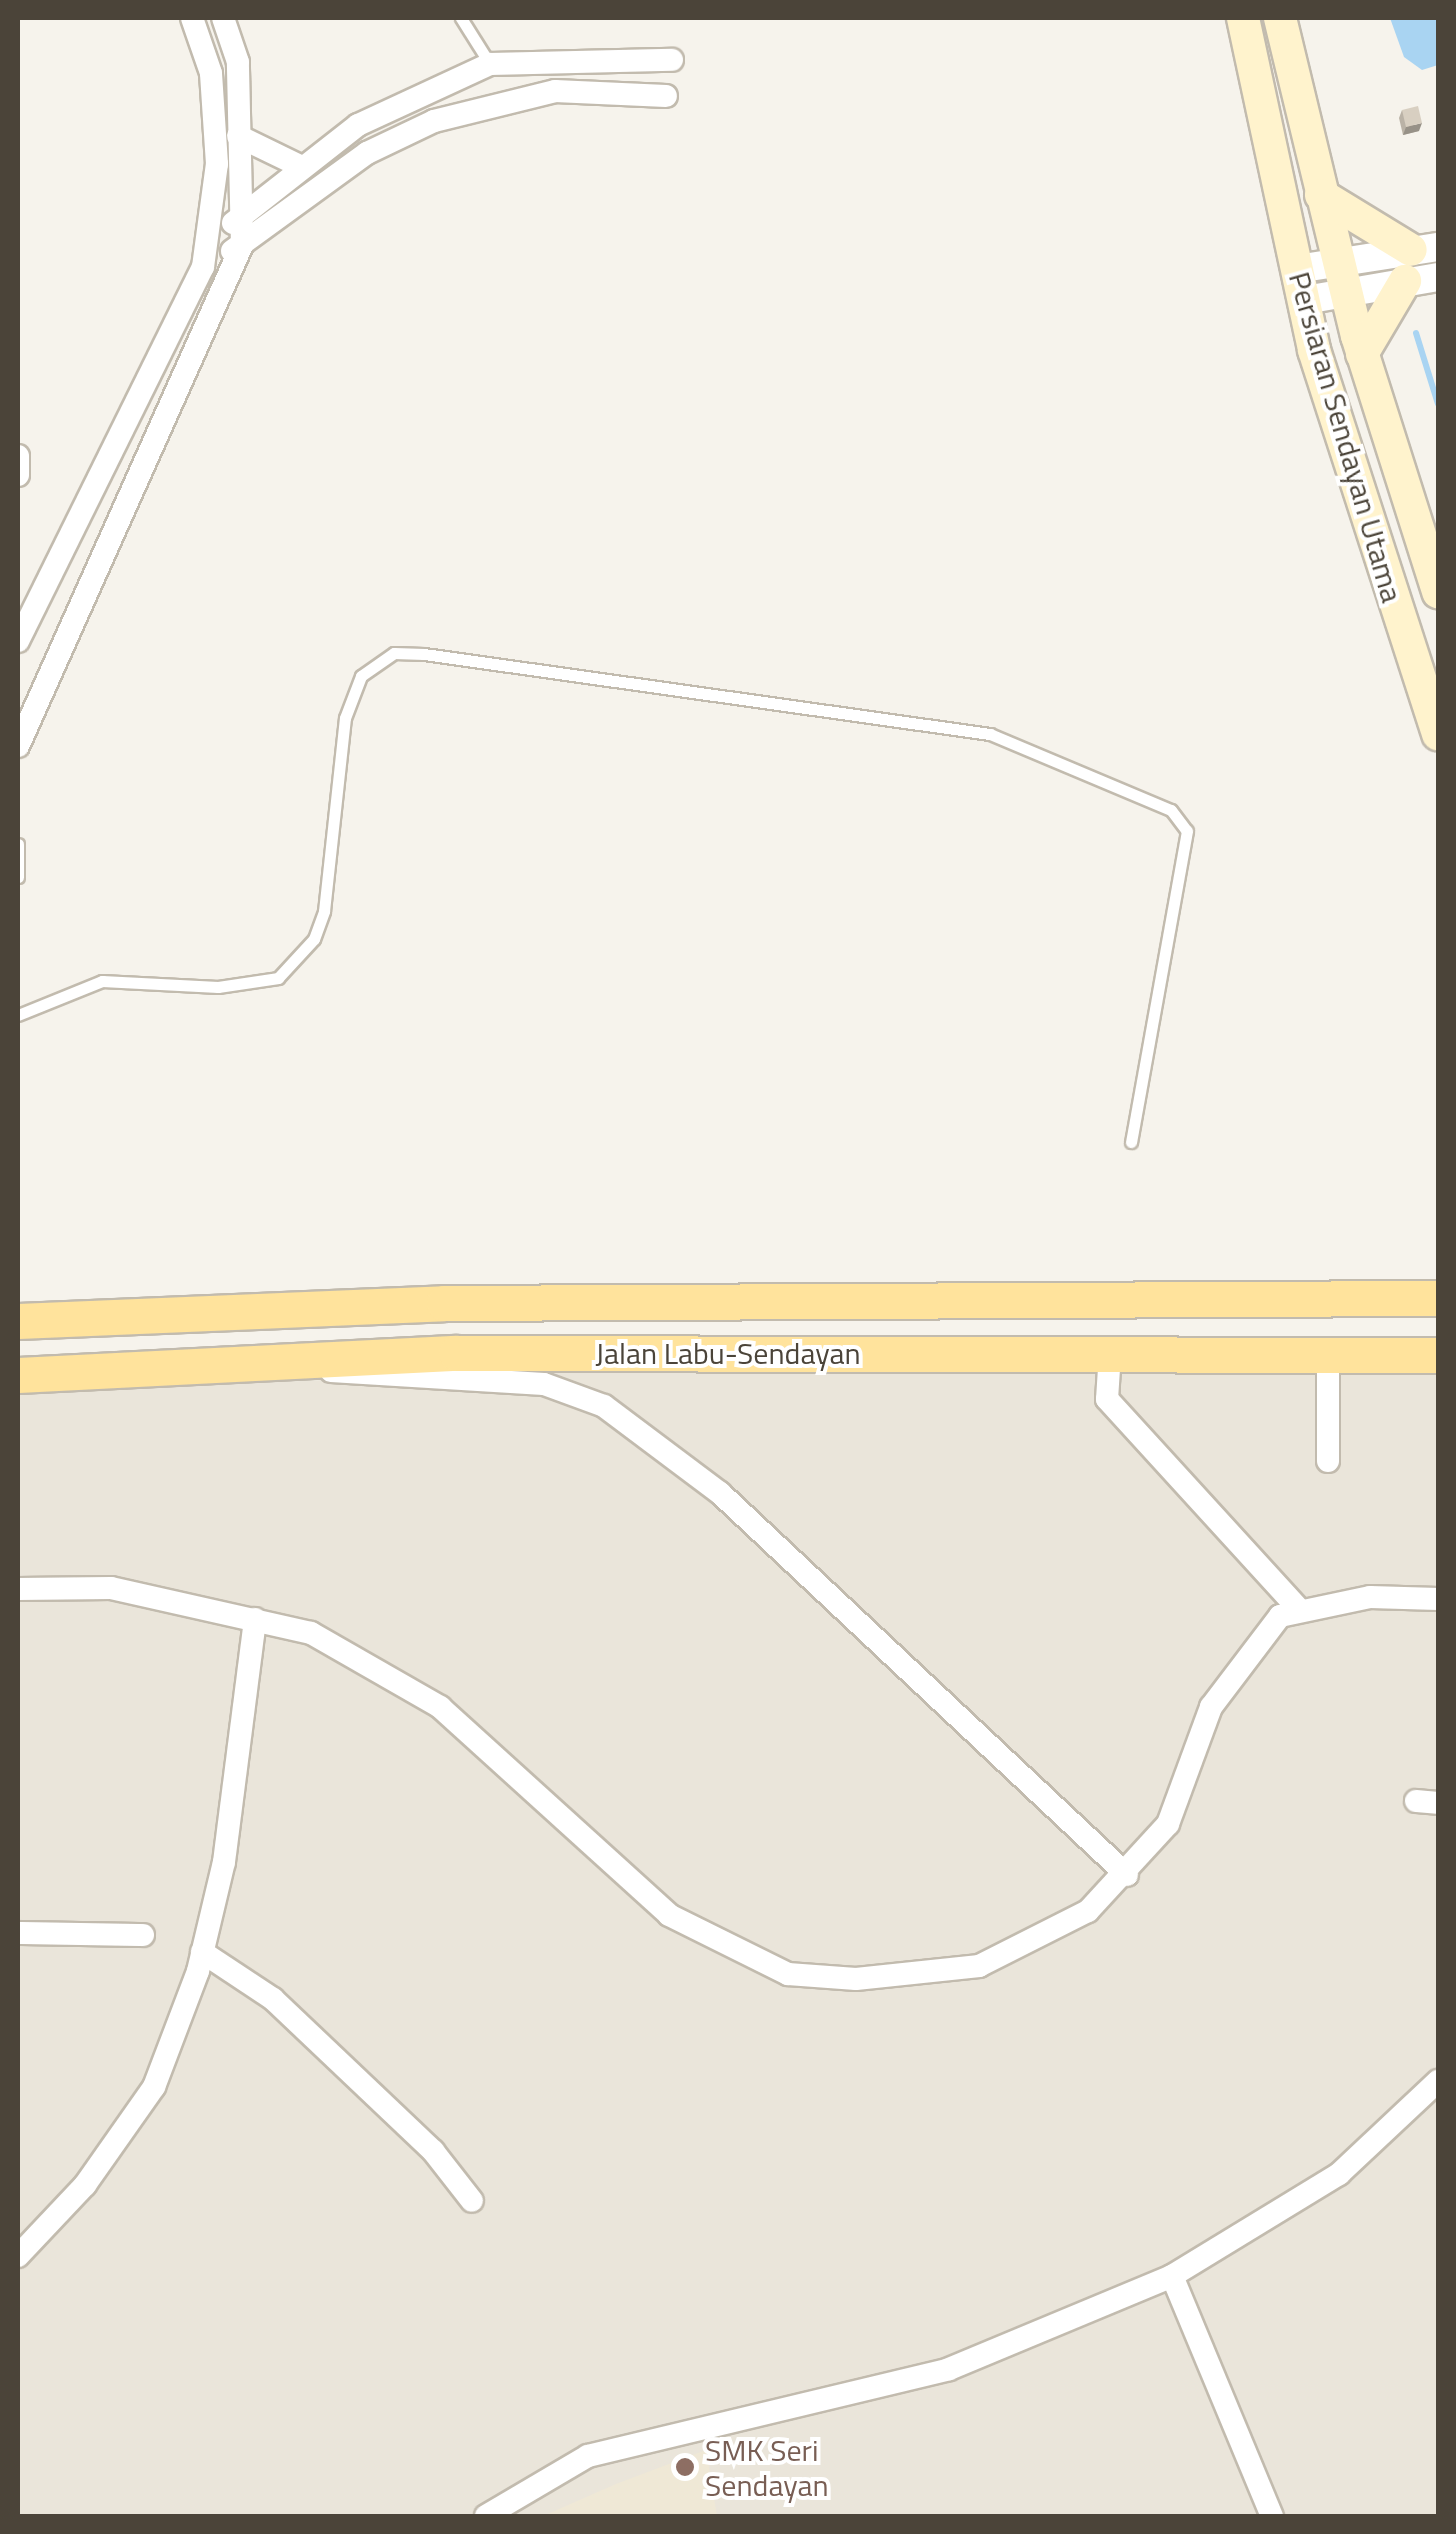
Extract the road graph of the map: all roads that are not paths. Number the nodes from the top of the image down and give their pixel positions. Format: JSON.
{"nodes":[{"id":1,"x":192,"y":18,"type":"edge"},
{"id":2,"x":223,"y":18,"type":"edge"},
{"id":3,"x":460,"y":18,"type":"edge"},
{"id":4,"x":1243,"y":18,"type":"edge"},
{"id":5,"x":1280,"y":18,"type":"edge"},
{"id":6,"x":672,"y":60,"type":"dead end"},
{"id":7,"x":490,"y":64,"type":"junction"},
{"id":8,"x":666,"y":96,"type":"dead end"},
{"id":9,"x":238,"y":136,"type":"junction"},
{"id":10,"x":300,"y":166,"type":"junction"},
{"id":11,"x":1322,"y":195,"type":"junction"},
{"id":12,"x":240,"y":218,"type":"junction"},
{"id":13,"x":208,"y":238,"type":"junction"},
{"id":14,"x":242,"y":245,"type":"junction"},
{"id":15,"x":1418,"y":259,"type":"edge"},
{"id":16,"x":202,"y":267,"type":"junction"},
{"id":17,"x":1344,"y":275,"type":"junction"},
{"id":18,"x":1438,"y":277,"type":"edge"},
{"id":19,"x":1300,"y":284,"type":"junction"},
{"id":20,"x":1362,"y":354,"type":"junction"},
{"id":21,"x":18,"y":456,"type":"edge"},
{"id":22,"x":18,"y":475,"type":"edge"},
{"id":23,"x":1427,"y":527,"type":"edge"},
{"id":24,"x":1422,"y":587,"type":"edge"},
{"id":25,"x":18,"y":641,"type":"edge"},
{"id":26,"x":25,"y":715,"type":"edge"},
{"id":27,"x":1438,"y":736,"type":"edge"},
{"id":28,"x":18,"y":746,"type":"edge"},
{"id":29,"x":18,"y":844,"type":"edge"},
{"id":30,"x":18,"y":877,"type":"edge"},
{"id":31,"x":18,"y":1015,"type":"edge"},
{"id":32,"x":1132,"y":1142,"type":"dead end"},
{"id":33,"x":1438,"y":1286,"type":"edge"},
{"id":34,"x":1398,"y":1298,"type":"junction"},
{"id":35,"x":1438,"y":1298,"type":"edge"},
{"id":36,"x":18,"y":1321,"type":"edge"},
{"id":37,"x":1110,"y":1353,"type":"junction"},
{"id":38,"x":1328,"y":1354,"type":"junction"},
{"id":39,"x":1438,"y":1355,"type":"edge"},
{"id":40,"x":320,"y":1360,"type":"junction"},
{"id":41,"x":18,"y":1375,"type":"edge"},
{"id":42,"x":1328,"y":1461,"type":"dead end"},
{"id":43,"x":18,"y":1589,"type":"edge"},
{"id":44,"x":1438,"y":1600,"type":"edge"},
{"id":45,"x":1298,"y":1608,"type":"junction"},
{"id":46,"x":255,"y":1619,"type":"junction"},
{"id":47,"x":1127,"y":1875,"type":"junction"},
{"id":48,"x":18,"y":1932,"type":"edge"},
{"id":49,"x":143,"y":1935,"type":"dead end"},
{"id":50,"x":202,"y":1952,"type":"junction"},
{"id":51,"x":1438,"y":2081,"type":"edge"},
{"id":52,"x":472,"y":2200,"type":"dead end"},
{"id":53,"x":18,"y":2256,"type":"edge"},
{"id":54,"x":1172,"y":2276,"type":"junction"},
{"id":55,"x":486,"y":2516,"type":"edge"},
{"id":56,"x":1272,"y":2516,"type":"edge"}],
"edges":[{"from":1,"to":13,"type":"street"},
{"from":2,"to":9,"type":"street"},
{"from":3,"to":7,"type":"lane"},
{"from":4,"to":19,"type":"main road","name":"Persiaran Sendayan Utama"},
{"from":5,"to":11,"type":"main road","name":"Persiaran Sendayan Utama"},
{"from":6,"to":7,"type":"street"},
{"from":7,"to":10,"type":"street"},
{"from":8,"to":14,"type":"street"},
{"from":9,"to":10,"type":"street"},
{"from":9,"to":12,"type":"street"},
{"from":10,"to":12,"type":"street"},
{"from":11,"to":15,"type":"main road"},
{"from":11,"to":17,"type":"main road","name":"Persiaran Sendayan Utama"},
{"from":12,"to":13,"type":"street"},
{"from":12,"to":14,"type":"street"},
{"from":13,"to":16,"type":"street"},
{"from":14,"to":16,"type":"street"},
{"from":14,"to":26,"type":"street"},
{"from":15,"to":17,"type":"street"},
{"from":15,"to":18,"type":"street"},
{"from":15,"to":20,"type":"main road"},
{"from":16,"to":25,"type":"street"},
{"from":17,"to":19,"type":"street"},
{"from":17,"to":20,"type":"main road","name":"Persiaran Sendayan Utama"},
{"from":19,"to":24,"type":"main road","name":"Persiaran Sendayan Utama"},
{"from":20,"to":23,"type":"main road","name":"Persiaran Sendayan Utama"},
{"from":21,"to":22,"type":"street"},
{"from":23,"to":24,"type":"main road","name":"Persiaran Sendayan Utama"},
{"from":24,"to":27,"type":"main road","name":"Persiaran Sendayan Utama"},
{"from":26,"to":28,"type":"street"},
{"from":29,"to":30,"type":"lane"},
{"from":31,"to":32,"type":"lane"},
{"from":33,"to":34,"type":"main road"},
{"from":34,"to":35,"type":"main road","name":"Jalan Labu-Sendayan"},
{"from":34,"to":36,"type":"main road","name":"Jalan Labu-Sendayan"},
{"from":37,"to":38,"type":"main road","name":"Jalan Labu-Sendayan"},
{"from":37,"to":40,"type":"main road","name":"Jalan Labu-Sendayan"},
{"from":37,"to":45,"type":"street"},
{"from":38,"to":39,"type":"main road","name":"Jalan Labu-Sendayan"},
{"from":38,"to":42,"type":"street"},
{"from":40,"to":41,"type":"main road","name":"Jalan Labu-Sendayan"},
{"from":40,"to":47,"type":"street"},
{"from":43,"to":46,"type":"street"},
{"from":44,"to":45,"type":"street"},
{"from":45,"to":47,"type":"street"},
{"from":46,"to":47,"type":"street"},
{"from":46,"to":50,"type":"street"},
{"from":48,"to":49,"type":"street"},
{"from":50,"to":52,"type":"street"},
{"from":50,"to":53,"type":"street"},
{"from":51,"to":54,"type":"street"},
{"from":54,"to":55,"type":"street"},
{"from":54,"to":56,"type":"street"}]}
